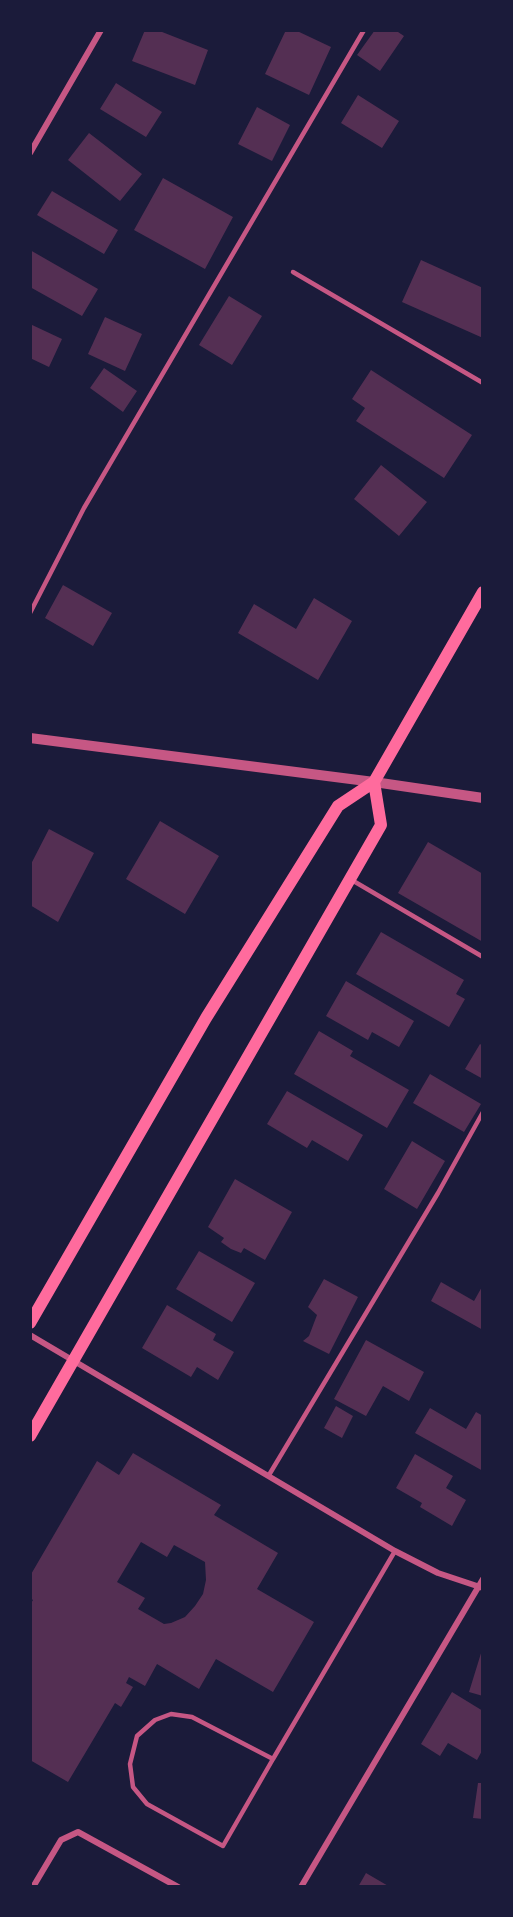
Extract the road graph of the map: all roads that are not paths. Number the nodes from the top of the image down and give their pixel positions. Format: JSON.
{"nodes":[{"id":1,"x":101,"y":30,"type":"edge"},
{"id":2,"x":364,"y":30,"type":"edge"},
{"id":3,"x":30,"y":153,"type":"edge"},
{"id":4,"x":293,"y":272,"type":"dead end"},
{"id":5,"x":483,"y":383,"type":"edge"},
{"id":6,"x":483,"y":592,"type":"edge"},
{"id":7,"x":30,"y":613,"type":"edge"},
{"id":8,"x":30,"y":738,"type":"edge"},
{"id":9,"x":374,"y":782,"type":"junction"},
{"id":10,"x":483,"y":798,"type":"edge"},
{"id":11,"x":350,"y":879,"type":"junction"},
{"id":12,"x":483,"y":957,"type":"edge"},
{"id":13,"x":483,"y":1113,"type":"edge"},
{"id":14,"x":30,"y":1323,"type":"edge"},
{"id":15,"x":30,"y":1335,"type":"edge"},
{"id":16,"x":75,"y":1360,"type":"junction"},
{"id":17,"x":30,"y":1436,"type":"edge"},
{"id":18,"x":269,"y":1475,"type":"junction"},
{"id":19,"x":395,"y":1551,"type":"junction"},
{"id":20,"x":483,"y":1579,"type":"edge"},
{"id":21,"x":481,"y":1587,"type":"edge"},
{"id":22,"x":273,"y":1759,"type":"junction"},
{"id":23,"x":33,"y":1887,"type":"edge"},
{"id":24,"x":178,"y":1887,"type":"edge"},
{"id":25,"x":302,"y":1887,"type":"edge"}],
"edges":[{"from":1,"to":3,"type":"street"},
{"from":2,"to":7,"type":"lane"},
{"from":4,"to":5,"type":"lane"},
{"from":6,"to":9,"type":"main road"},
{"from":8,"to":9,"type":"street"},
{"from":9,"to":10,"type":"street"},
{"from":9,"to":11,"type":"main road"},
{"from":9,"to":14,"type":"main road"},
{"from":11,"to":12,"type":"lane"},
{"from":11,"to":16,"type":"main road"},
{"from":13,"to":18,"type":"lane"},
{"from":15,"to":16,"type":"street"},
{"from":16,"to":17,"type":"main road"},
{"from":16,"to":18,"type":"street"},
{"from":18,"to":19,"type":"street"},
{"from":19,"to":21,"type":"street"},
{"from":19,"to":22,"type":"lane"},
{"from":20,"to":21,"type":"street"},
{"from":21,"to":25,"type":"street"},
{"from":22,"to":22,"type":"lane"},
{"from":23,"to":24,"type":"street"}]}
